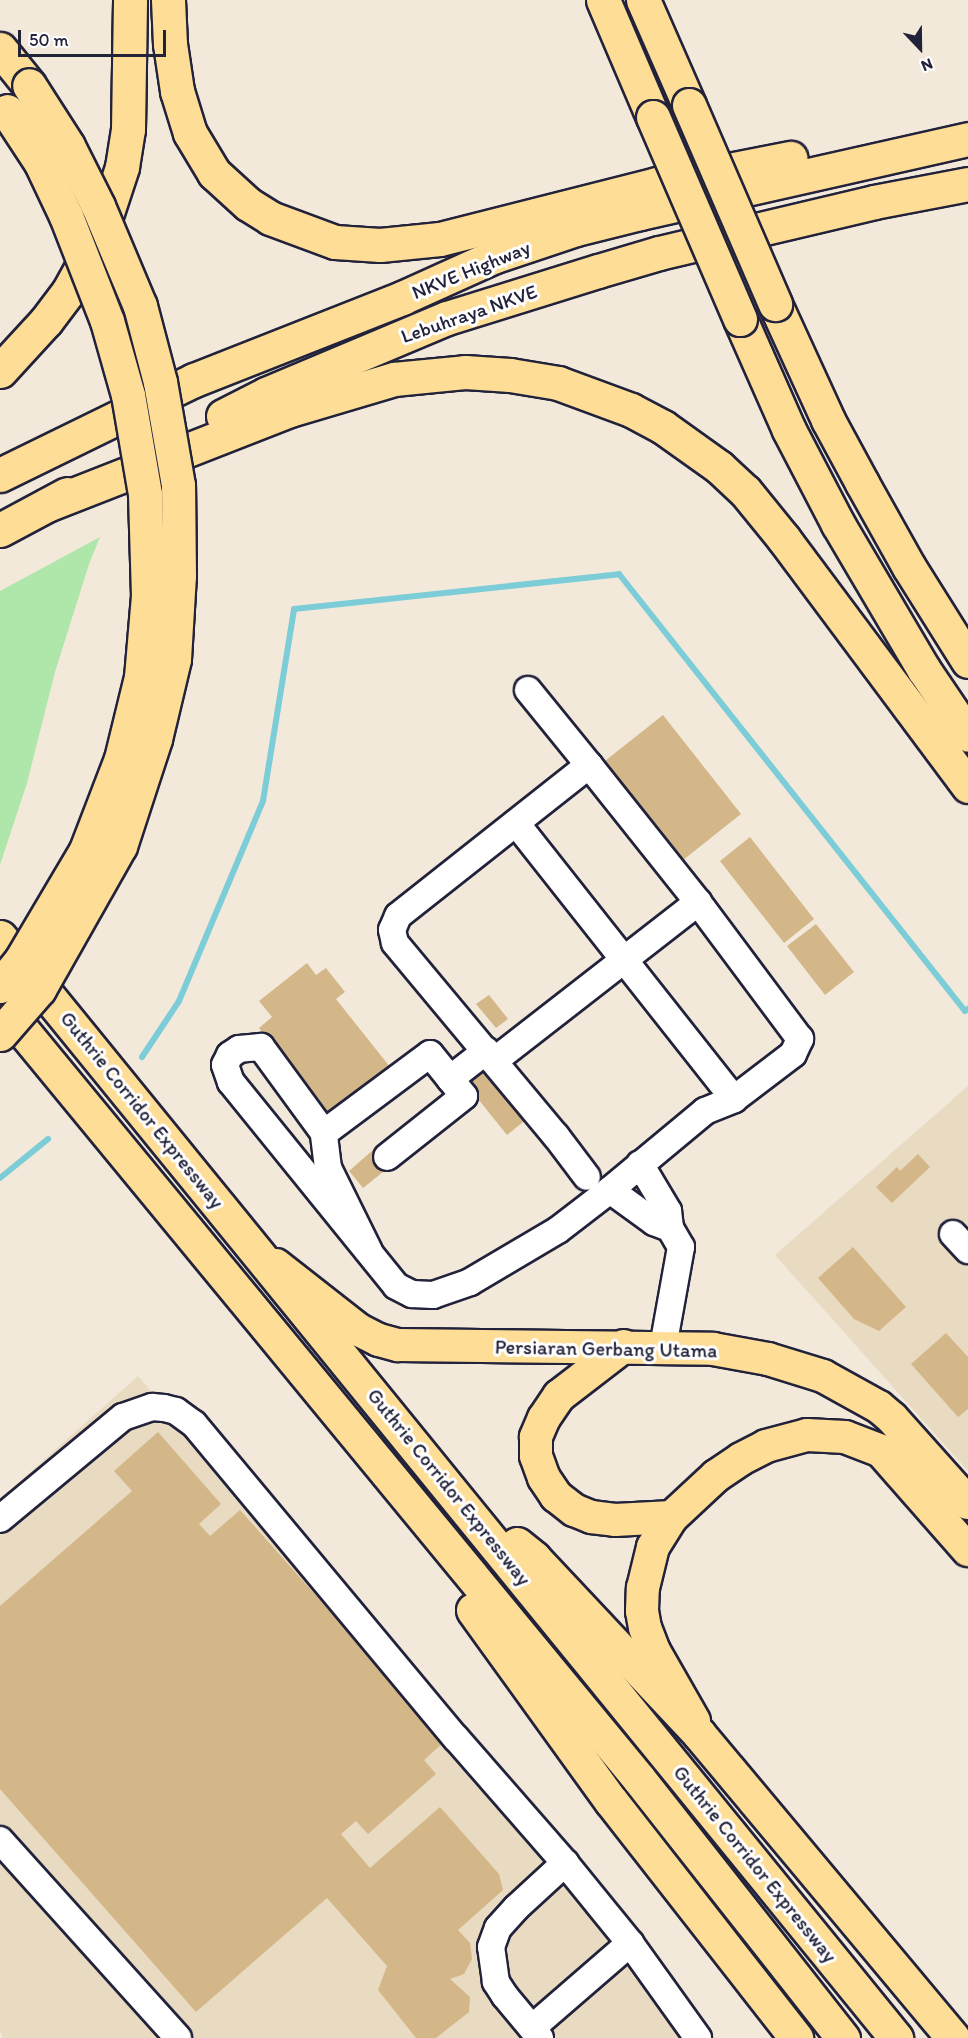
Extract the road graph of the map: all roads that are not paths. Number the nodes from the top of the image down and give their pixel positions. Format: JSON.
{"nodes":[{"id":1,"x":130,"y":0,"type":"edge"},
{"id":2,"x":168,"y":0,"type":"edge"},
{"id":3,"x":603,"y":0,"type":"edge"},
{"id":4,"x":643,"y":0,"type":"edge"},
{"id":5,"x":0,"y":49,"type":"edge"},
{"id":6,"x":4,"y":106,"type":"edge"},
{"id":7,"x":968,"y":139,"type":"edge"},
{"id":8,"x":968,"y":184,"type":"edge"},
{"id":9,"x":0,"y":370,"type":"edge"},
{"id":10,"x":0,"y":475,"type":"edge"},
{"id":11,"x":47,"y":505,"type":"junction"},
{"id":12,"x":0,"y":530,"type":"edge"},
{"id":13,"x":968,"y":661,"type":"edge"},
{"id":14,"x":528,"y":690,"type":"dead end"},
{"id":15,"x":968,"y":735,"type":"edge"},
{"id":16,"x":589,"y":765,"type":"junction"},
{"id":17,"x":968,"y":786,"type":"edge"},
{"id":18,"x":516,"y":823,"type":"junction"},
{"id":19,"x":698,"y":902,"type":"junction"},
{"id":20,"x":0,"y":937,"type":"edge"},
{"id":21,"x":625,"y":959,"type":"junction"},
{"id":22,"x":0,"y":986,"type":"edge"},
{"id":23,"x":0,"y":1003,"type":"edge"},
{"id":24,"x":0,"y":1034,"type":"edge"},
{"id":25,"x":490,"y":1056,"type":"junction"},
{"id":26,"x":450,"y":1079,"type":"junction"},
{"id":27,"x":734,"y":1099,"type":"junction"},
{"id":28,"x":324,"y":1133,"type":"junction"},
{"id":29,"x":387,"y":1157,"type":"dead end"},
{"id":30,"x":640,"y":1164,"type":"junction"},
{"id":31,"x":587,"y":1177,"type":"dead end"},
{"id":32,"x":610,"y":1190,"type":"junction"},
{"id":33,"x":670,"y":1228,"type":"junction"},
{"id":34,"x":256,"y":1250,"type":"junction"},
{"id":35,"x":369,"y":1251,"type":"junction"},
{"id":36,"x":624,"y":1346,"type":"junction"},
{"id":37,"x":663,"y":1347,"type":"junction"},
{"id":38,"x":968,"y":1503,"type":"edge"},
{"id":39,"x":672,"y":1517,"type":"junction"},
{"id":40,"x":0,"y":1519,"type":"edge"},
{"id":41,"x":476,"y":1521,"type":"junction"},
{"id":42,"x":435,"y":1531,"type":"junction"},
{"id":43,"x":968,"y":1550,"type":"edge"},
{"id":44,"x":699,"y":1734,"type":"junction"},
{"id":45,"x":0,"y":1840,"type":"edge"},
{"id":46,"x":565,"y":1863,"type":"junction"},
{"id":47,"x":630,"y":1943,"type":"junction"},
{"id":48,"x":536,"y":2033,"type":"edge"},
{"id":49,"x":178,"y":2038,"type":"edge"},
{"id":50,"x":698,"y":2038,"type":"edge"},
{"id":51,"x":796,"y":2038,"type":"edge"},
{"id":52,"x":843,"y":2038,"type":"edge"},
{"id":53,"x":896,"y":2038,"type":"edge"},
{"id":54,"x":953,"y":2038,"type":"edge"}],
"edges":[{"from":1,"to":9,"type":"highway"},
{"from":2,"to":7,"type":"highway"},
{"from":3,"to":15,"type":"highway","bridge":true},
{"from":4,"to":13,"type":"highway","bridge":true},
{"from":5,"to":24,"type":"highway","bridge":true},
{"from":6,"to":22,"type":"highway","bridge":true},
{"from":7,"to":10,"type":"highway","name":"NKVE Highway"},
{"from":8,"to":11,"type":"highway","name":"Lebuhraya NKVE"},
{"from":11,"to":12,"type":"highway","name":"Lebuhraya NKVE"},
{"from":11,"to":17,"type":"highway"},
{"from":14,"to":16,"type":"lane"},
{"from":16,"to":18,"type":"lane"},
{"from":16,"to":19,"type":"lane"},
{"from":18,"to":21,"type":"lane"},
{"from":18,"to":25,"type":"lane"},
{"from":19,"to":21,"type":"lane"},
{"from":19,"to":27,"type":"lane"},
{"from":20,"to":34,"type":"highway","name":"Guthrie Corridor Expressway"},
{"from":21,"to":25,"type":"lane"},
{"from":21,"to":27,"type":"lane"},
{"from":23,"to":42,"type":"highway","name":"Guthrie Corridor Expressway"},
{"from":25,"to":26,"type":"lane"},
{"from":25,"to":31,"type":"lane"},
{"from":26,"to":28,"type":"lane"},
{"from":26,"to":29,"type":"lane"},
{"from":27,"to":30,"type":"lane"},
{"from":28,"to":35,"type":"lane"},
{"from":28,"to":35,"type":"lane"},
{"from":30,"to":32,"type":"lane"},
{"from":30,"to":33,"type":"lane"},
{"from":32,"to":33,"type":"lane"},
{"from":32,"to":35,"type":"lane"},
{"from":33,"to":37,"type":"lane"},
{"from":34,"to":36,"type":"main road","name":"Persiaran Gerbang Utama"},
{"from":34,"to":41,"type":"highway","name":"Guthrie Corridor Expressway"},
{"from":36,"to":37,"type":"main road","name":"Persiaran Gerbang Utama"},
{"from":36,"to":39,"type":"main road"},
{"from":37,"to":38,"type":"main road","name":"Persiaran Gerbang Utama"},
{"from":39,"to":43,"type":"main road"},
{"from":39,"to":44,"type":"main road"},
{"from":40,"to":46,"type":"lane"},
{"from":41,"to":44,"type":"highway"},
{"from":41,"to":53,"type":"highway","name":"Guthrie Corridor Expressway"},
{"from":42,"to":51,"type":"highway"},
{"from":42,"to":52,"type":"highway","name":"Guthrie Corridor Expressway"},
{"from":44,"to":54,"type":"highway"},
{"from":45,"to":49,"type":"lane"},
{"from":46,"to":47,"type":"lane"},
{"from":46,"to":48,"type":"lane"},
{"from":47,"to":48,"type":"lane"},
{"from":47,"to":50,"type":"lane"}]}
